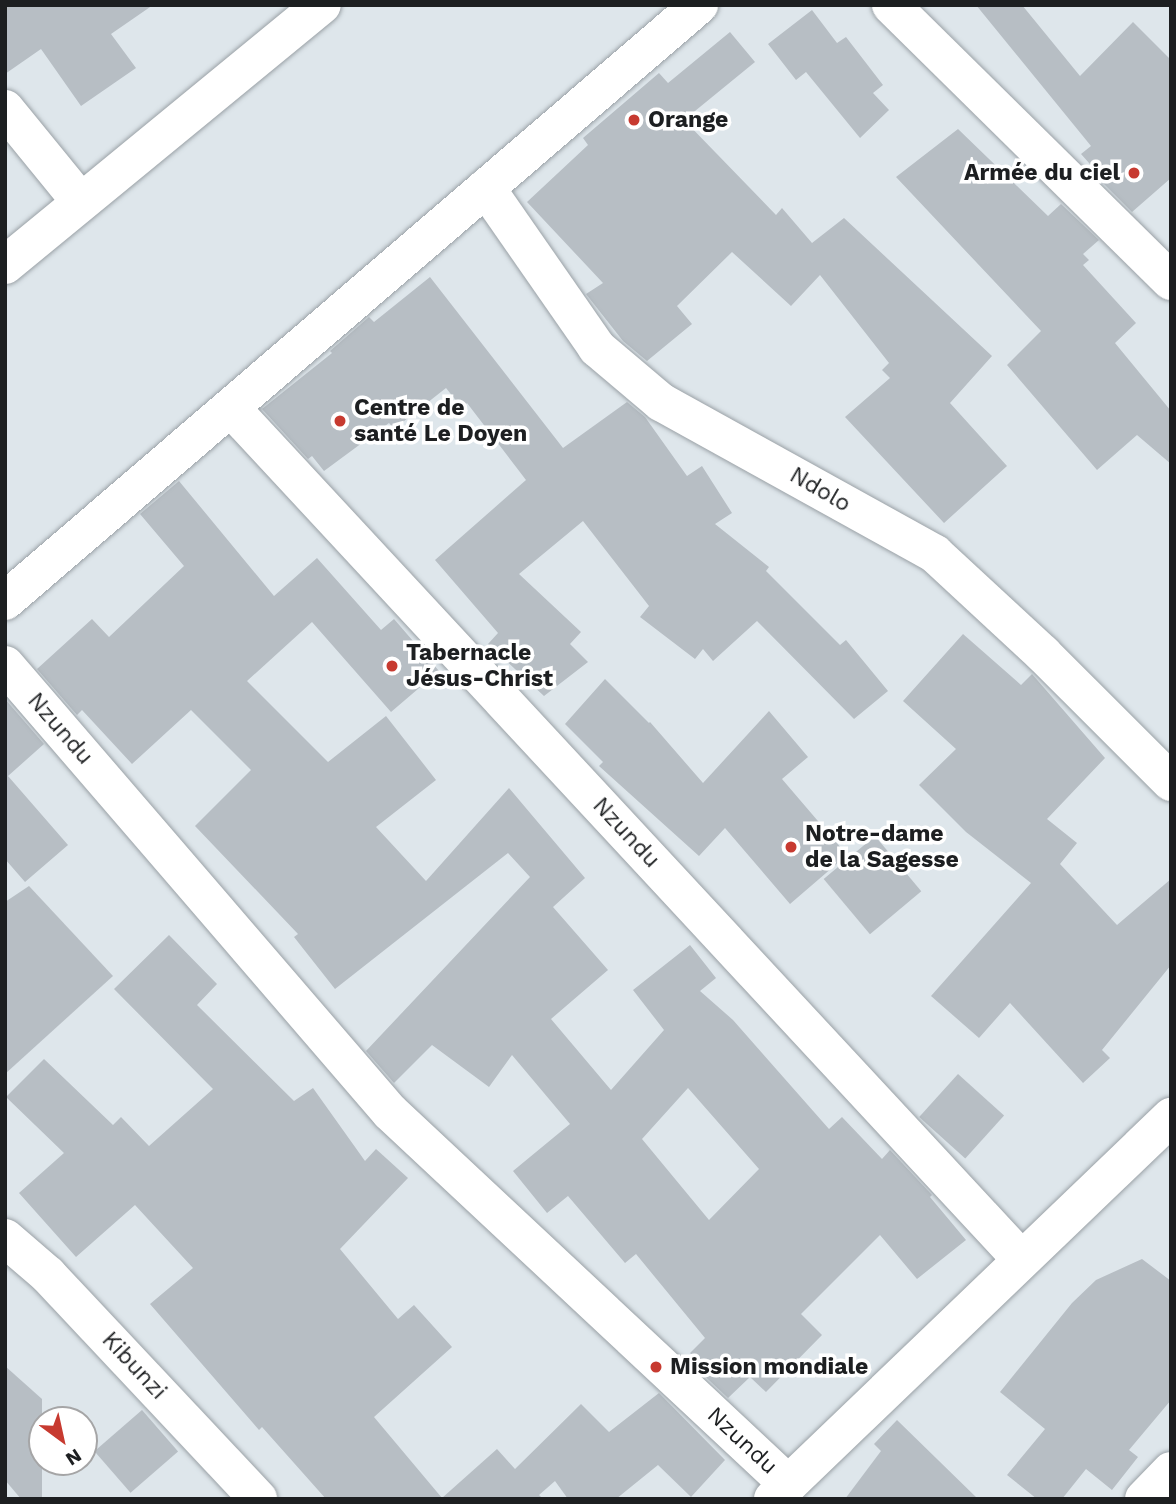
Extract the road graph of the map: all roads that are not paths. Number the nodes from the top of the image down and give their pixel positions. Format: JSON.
{"nodes":[{"id":1,"x":322,"y":5,"type":"edge"},
{"id":2,"x":699,"y":5,"type":"edge"},
{"id":3,"x":891,"y":5,"type":"edge"},
{"id":4,"x":5,"y":109,"type":"edge"},
{"id":5,"x":486,"y":188,"type":"junction"},
{"id":6,"x":80,"y":201,"type":"junction"},
{"id":7,"x":5,"y":265,"type":"edge"},
{"id":8,"x":1171,"y":281,"type":"edge"},
{"id":9,"x":231,"y":408,"type":"junction"},
{"id":10,"x":5,"y":601,"type":"edge"},
{"id":11,"x":5,"y":665,"type":"edge"},
{"id":12,"x":1171,"y":782,"type":"edge"},
{"id":13,"x":1171,"y":1117,"type":"edge"},
{"id":14,"x":5,"y":1238,"type":"edge"},
{"id":15,"x":1021,"y":1259,"type":"junction"},
{"id":16,"x":1171,"y":1471,"type":"edge"},
{"id":17,"x":781,"y":1492,"type":"edge"},
{"id":18,"x":258,"y":1499,"type":"edge"},
{"id":19,"x":1144,"y":1499,"type":"edge"}],
"edges":[{"from":1,"to":6,"type":"street"},
{"from":2,"to":5,"type":"street"},
{"from":3,"to":8,"type":"street"},
{"from":4,"to":6,"type":"street"},
{"from":5,"to":9,"type":"street"},
{"from":5,"to":12,"type":"street","name":"Ndolo"},
{"from":6,"to":7,"type":"street"},
{"from":9,"to":10,"type":"street"},
{"from":9,"to":15,"type":"street","name":"Nzundu"},
{"from":11,"to":17,"type":"street","name":"Nzundu"},
{"from":13,"to":15,"type":"street"},
{"from":14,"to":18,"type":"street","name":"Kibunzi"},
{"from":15,"to":17,"type":"street"},
{"from":16,"to":19,"type":"street"}]}
